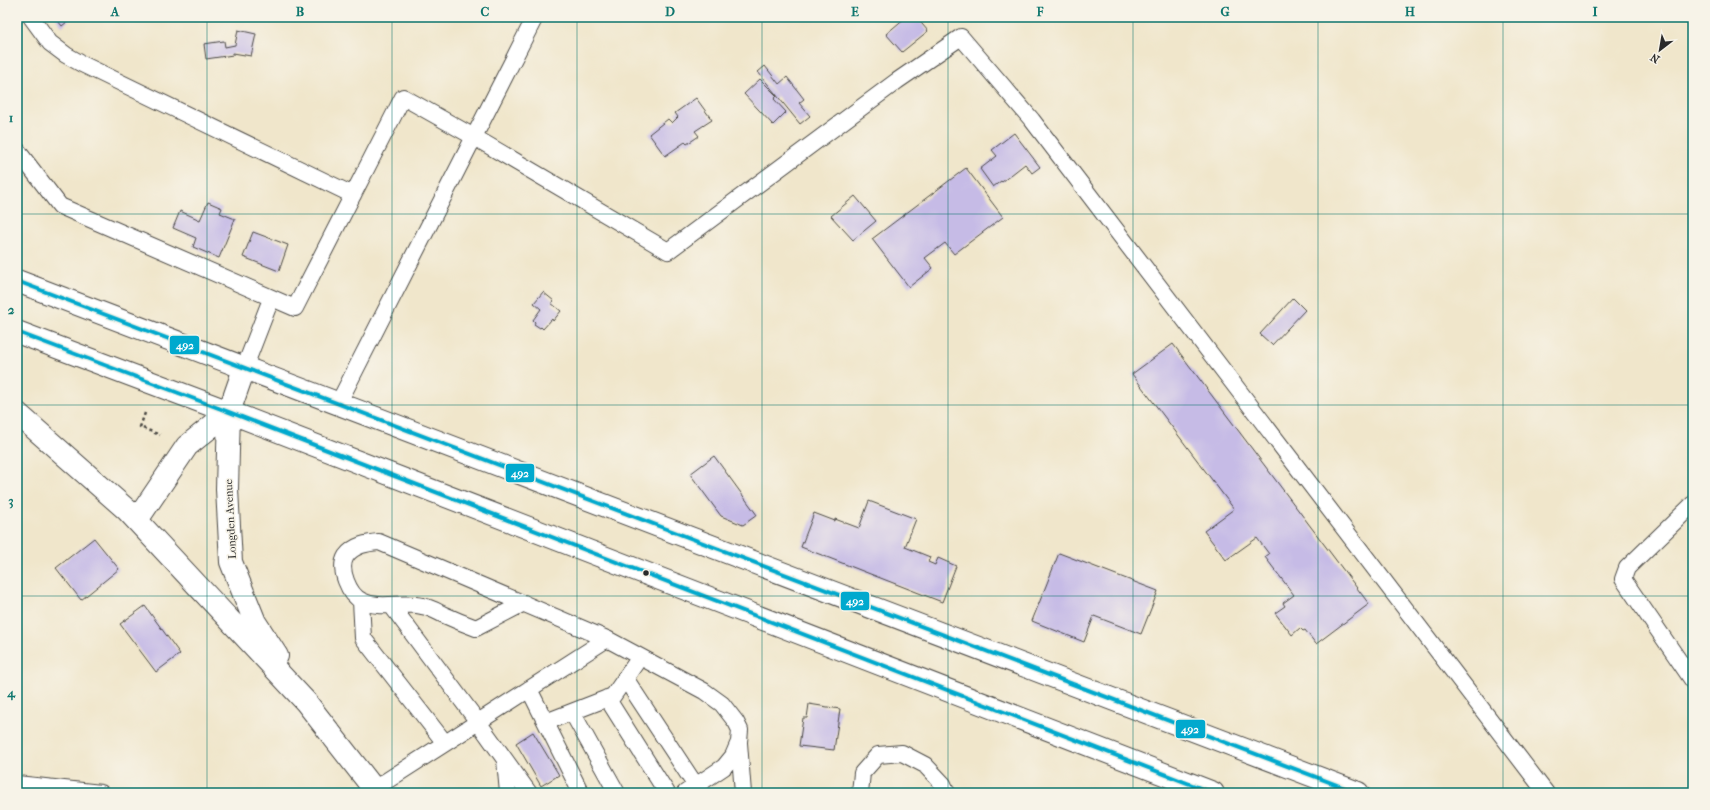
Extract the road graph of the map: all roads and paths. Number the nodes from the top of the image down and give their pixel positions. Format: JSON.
{"nodes":[{"id":1,"x":31,"y":17,"type":"edge"},
{"id":2,"x":535,"y":17,"type":"edge"},
{"id":3,"x":474,"y":136,"type":"junction"},
{"id":4,"x":17,"y":150,"type":"edge"},
{"id":5,"x":353,"y":195,"type":"junction"},
{"id":6,"x":17,"y":281,"type":"edge"},
{"id":7,"x":271,"y":299,"type":"junction"},
{"id":8,"x":17,"y":332,"type":"edge"},
{"id":9,"x":244,"y":369,"type":"junction"},
{"id":10,"x":338,"y":404,"type":"junction"},
{"id":11,"x":229,"y":412,"type":"junction"},
{"id":12,"x":17,"y":413,"type":"edge"},
{"id":13,"x":145,"y":413,"type":"dead end"},
{"id":14,"x":160,"y":435,"type":"dead end"},
{"id":15,"x":1693,"y":504,"type":"edge"},
{"id":16,"x":137,"y":520,"type":"junction"},
{"id":17,"x":361,"y":601,"type":"junction"},
{"id":18,"x":524,"y":604,"type":"junction"},
{"id":19,"x":391,"y":605,"type":"junction"},
{"id":20,"x":606,"y":639,"type":"junction"},
{"id":21,"x":640,"y":657,"type":"junction"},
{"id":22,"x":625,"y":678,"type":"junction"},
{"id":23,"x":1693,"y":681,"type":"edge"},
{"id":24,"x":529,"y":689,"type":"junction"},
{"id":25,"x":607,"y":698,"type":"junction"},
{"id":26,"x":306,"y":702,"type":"junction"},
{"id":27,"x":572,"y":712,"type":"junction"},
{"id":28,"x":478,"y":722,"type":"junction"},
{"id":29,"x":546,"y":722,"type":"junction"},
{"id":30,"x":739,"y":742,"type":"junction"},
{"id":31,"x":445,"y":744,"type":"junction"},
{"id":32,"x":505,"y":760,"type":"junction"},
{"id":33,"x":17,"y":784,"type":"edge"},
{"id":34,"x":690,"y":789,"type":"edge"},
{"id":35,"x":372,"y":792,"type":"edge"},
{"id":36,"x":101,"y":793,"type":"edge"},
{"id":37,"x":508,"y":793,"type":"edge"},
{"id":38,"x":529,"y":793,"type":"edge"},
{"id":39,"x":581,"y":793,"type":"edge"},
{"id":40,"x":617,"y":793,"type":"edge"},
{"id":41,"x":667,"y":793,"type":"edge"},
{"id":42,"x":743,"y":793,"type":"edge"},
{"id":43,"x":860,"y":793,"type":"edge"},
{"id":44,"x":947,"y":793,"type":"edge"},
{"id":45,"x":1213,"y":793,"type":"edge"},
{"id":46,"x":1358,"y":793,"type":"edge"},
{"id":47,"x":1546,"y":793,"type":"edge"}],
"edges":[{"from":1,"to":5,"type":"lane"},
{"from":2,"to":3,"type":"lane"},
{"from":3,"to":5,"type":"lane"},
{"from":3,"to":10,"type":"lane"},
{"from":3,"to":47,"type":"lane"},
{"from":4,"to":7,"type":"lane"},
{"from":5,"to":7,"type":"lane"},
{"from":6,"to":9,"type":"main road"},
{"from":7,"to":9,"type":"lane"},
{"from":8,"to":11,"type":"main road"},
{"from":9,"to":10,"type":"main road"},
{"from":9,"to":11,"type":"main road","name":"Longden Avenue"},
{"from":10,"to":46,"type":"main road"},
{"from":11,"to":16,"type":"main road"},
{"from":11,"to":26,"type":"main road","name":"Longden Avenue"},
{"from":11,"to":45,"type":"main road"},
{"from":12,"to":16,"type":"main road","name":"Longden Avenue"},
{"from":13,"to":14,"type":"path"},
{"from":15,"to":23,"type":"lane"},
{"from":16,"to":26,"type":"main road","name":"Longden Avenue"},
{"from":17,"to":18,"type":"lane"},
{"from":17,"to":19,"type":"lane"},
{"from":17,"to":31,"type":"lane"},
{"from":18,"to":19,"type":"lane"},
{"from":18,"to":20,"type":"lane"},
{"from":19,"to":28,"type":"lane"},
{"from":20,"to":21,"type":"lane"},
{"from":20,"to":24,"type":"lane"},
{"from":21,"to":22,"type":"lane"},
{"from":21,"to":30,"type":"lane"},
{"from":22,"to":25,"type":"lane"},
{"from":22,"to":34,"type":"lane"},
{"from":24,"to":28,"type":"lane"},
{"from":24,"to":29,"type":"lane"},
{"from":25,"to":27,"type":"lane"},
{"from":25,"to":41,"type":"lane"},
{"from":26,"to":35,"type":"main road","name":"Longden Avenue"},
{"from":27,"to":29,"type":"lane"},
{"from":27,"to":40,"type":"lane"},
{"from":28,"to":31,"type":"lane"},
{"from":28,"to":32,"type":"lane"},
{"from":29,"to":39,"type":"lane"},
{"from":30,"to":34,"type":"lane"},
{"from":30,"to":42,"type":"lane"},
{"from":31,"to":35,"type":"lane"},
{"from":32,"to":37,"type":"lane"},
{"from":32,"to":38,"type":"lane"},
{"from":33,"to":36,"type":"lane"},
{"from":43,"to":44,"type":"lane"}]}
